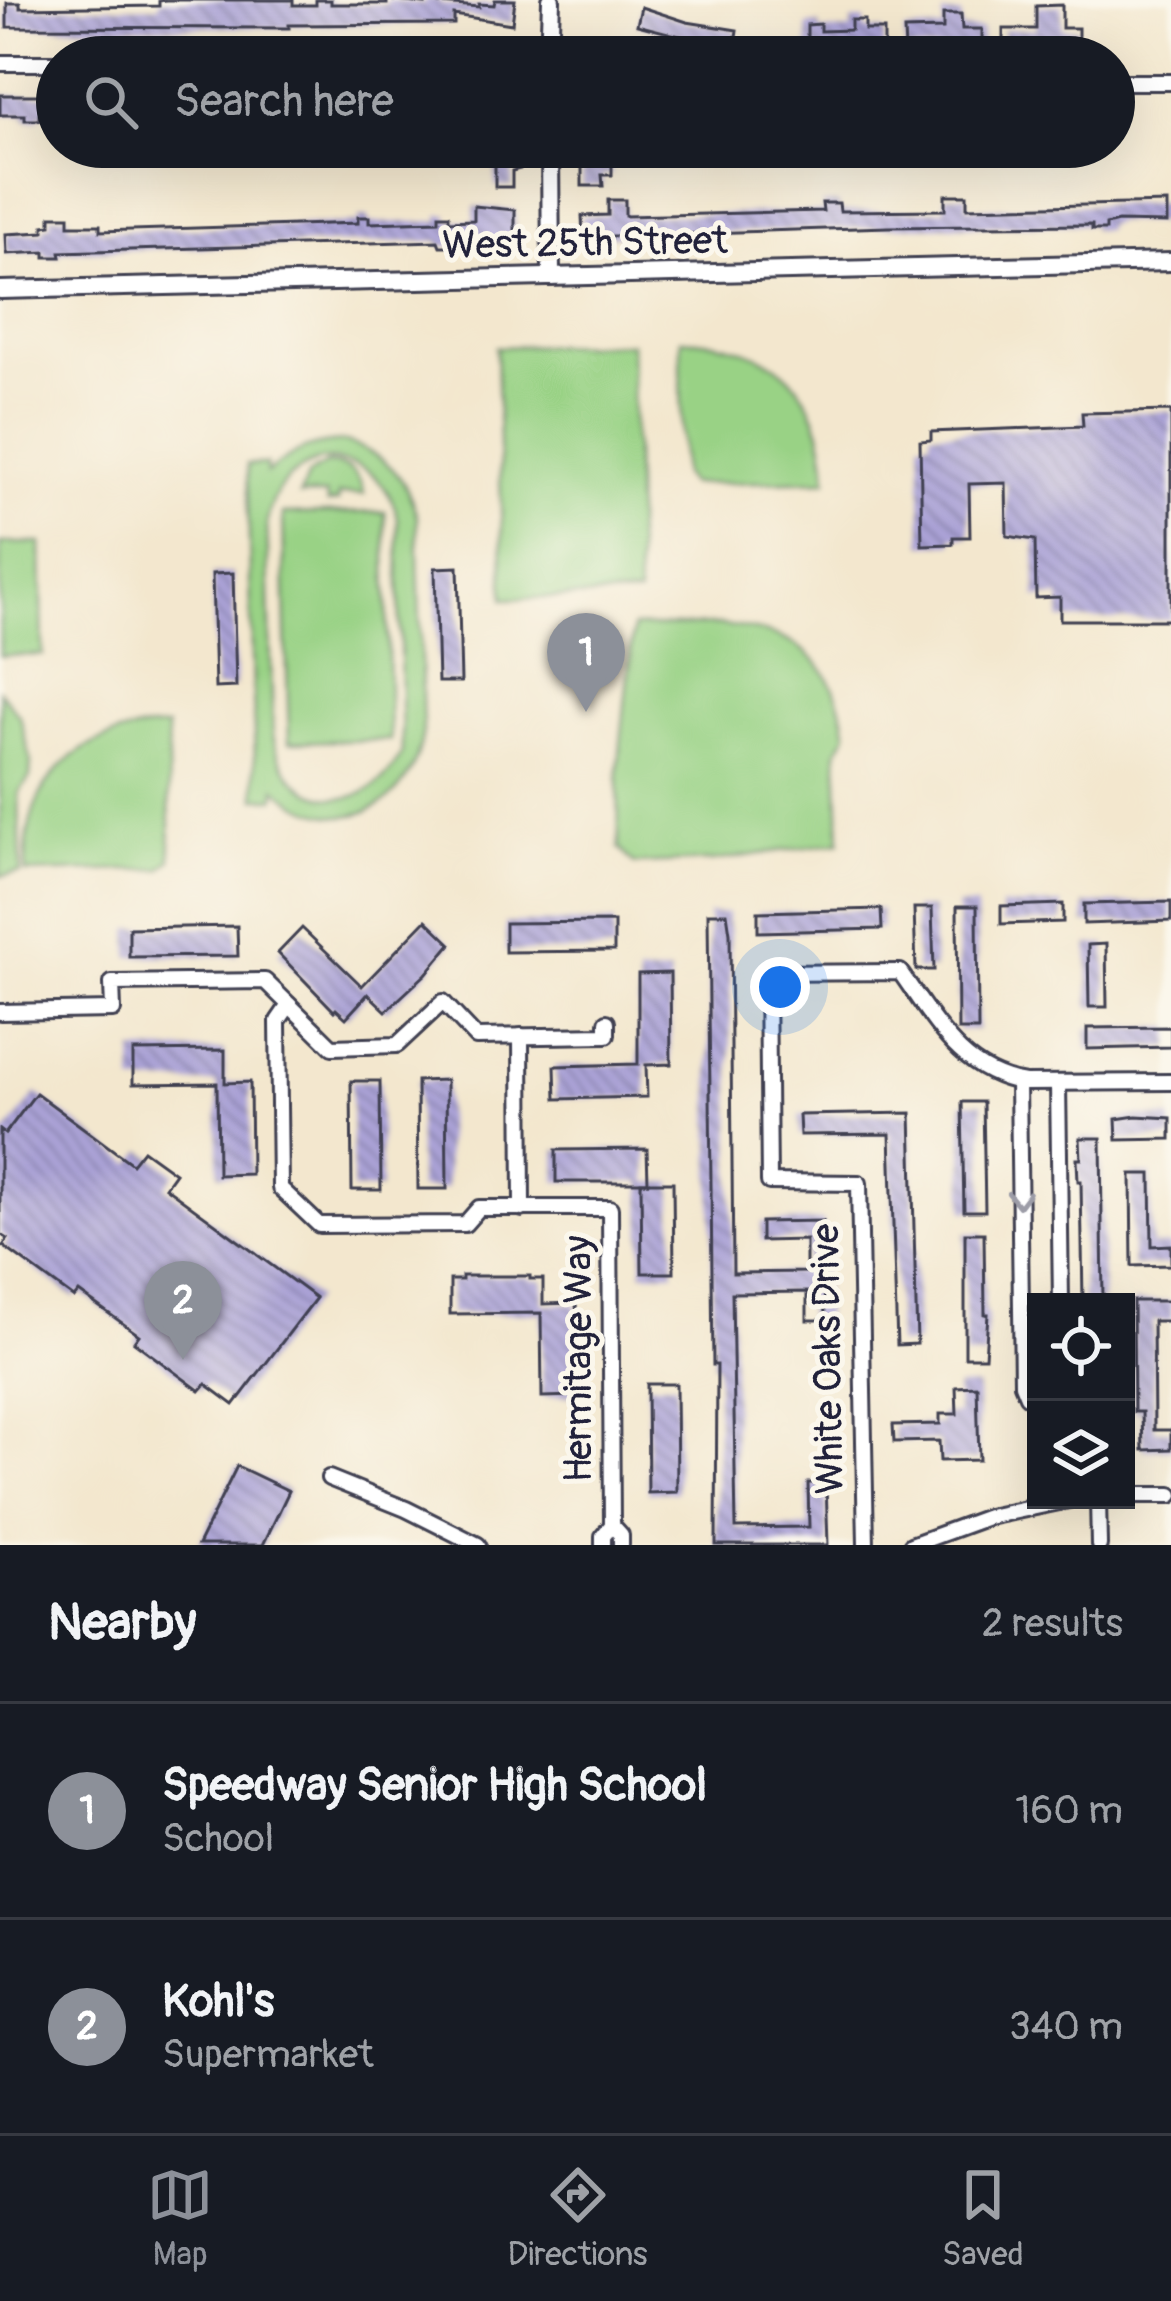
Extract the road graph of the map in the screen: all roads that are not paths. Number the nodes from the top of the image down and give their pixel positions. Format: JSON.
{"nodes":[{"id":1,"x":551,"y":0,"type":"edge"},
{"id":2,"x":550,"y":36,"type":"edge"},
{"id":3,"x":36,"y":62,"type":"edge"},
{"id":4,"x":0,"y":63,"type":"edge"},
{"id":5,"x":1135,"y":82,"type":"edge"},
{"id":6,"x":1171,"y":82,"type":"edge"},
{"id":7,"x":550,"y":168,"type":"edge"},
{"id":8,"x":1171,"y":262,"type":"edge"},
{"id":9,"x":551,"y":277,"type":"junction"},
{"id":10,"x":0,"y":290,"type":"edge"},
{"id":11,"x":290,"y":1005,"type":"junction"},
{"id":12,"x":0,"y":1012,"type":"edge"},
{"id":13,"x":607,"y":1022,"type":"dead end"},
{"id":14,"x":521,"y":1036,"type":"junction"},
{"id":15,"x":1018,"y":1082,"type":"junction"},
{"id":16,"x":1171,"y":1082,"type":"edge"},
{"id":17,"x":1058,"y":1083,"type":"junction"},
{"id":18,"x":522,"y":1209,"type":"junction"},
{"id":19,"x":1061,"y":1293,"type":"edge"},
{"id":20,"x":1034,"y":1401,"type":"edge"},
{"id":21,"x":329,"y":1478,"type":"dead end"},
{"id":22,"x":1135,"y":1495,"type":"edge"},
{"id":23,"x":1171,"y":1495,"type":"edge"},
{"id":24,"x":1027,"y":1508,"type":"edge"},
{"id":25,"x":1098,"y":1509,"type":"edge"},
{"id":26,"x":612,"y":1525,"type":"junction"},
{"id":27,"x":478,"y":1545,"type":"edge"},
{"id":28,"x":603,"y":1545,"type":"edge"},
{"id":29,"x":621,"y":1545,"type":"edge"},
{"id":30,"x":866,"y":1545,"type":"edge"},
{"id":31,"x":911,"y":1545,"type":"edge"},
{"id":32,"x":1099,"y":1545,"type":"edge"}],
"edges":[{"from":1,"to":2,"type":"street"},
{"from":3,"to":4,"type":"street"},
{"from":5,"to":6,"type":"street"},
{"from":7,"to":9,"type":"street"},
{"from":8,"to":9,"type":"street","name":"West 25th Street"},
{"from":9,"to":10,"type":"street","name":"West 25th Street"},
{"from":11,"to":12,"type":"street"},
{"from":11,"to":14,"type":"street"},
{"from":11,"to":18,"type":"street","name":"Hermitage Way"},
{"from":13,"to":14,"type":"street"},
{"from":14,"to":18,"type":"street","name":"Hermitage Way"},
{"from":15,"to":17,"type":"street"},
{"from":15,"to":20,"type":"street","one_way":true},
{"from":15,"to":30,"type":"street","name":"White Oaks Drive"},
{"from":16,"to":17,"type":"street"},
{"from":17,"to":19,"type":"street"},
{"from":18,"to":26,"type":"street","name":"Hermitage Way"},
{"from":21,"to":27,"type":"street"},
{"from":22,"to":23,"type":"street"},
{"from":24,"to":31,"type":"street"},
{"from":25,"to":32,"type":"street"},
{"from":26,"to":28,"type":"street","name":"Hermitage Way"},
{"from":26,"to":29,"type":"street","name":"Hermitage Way"}]}
